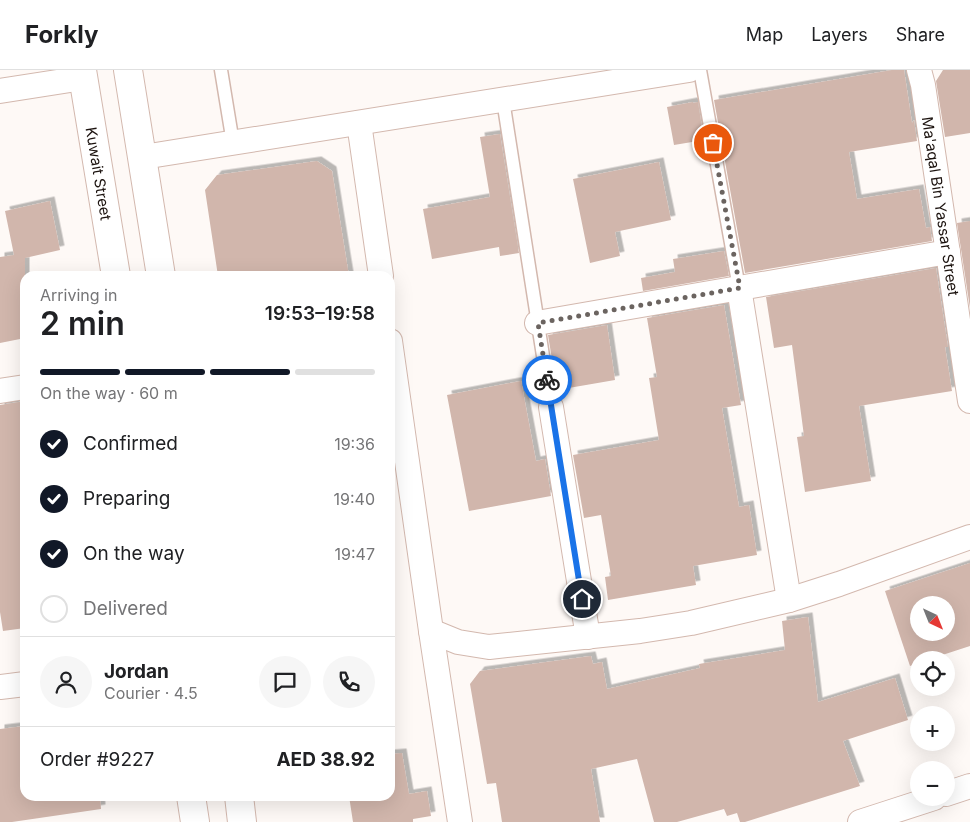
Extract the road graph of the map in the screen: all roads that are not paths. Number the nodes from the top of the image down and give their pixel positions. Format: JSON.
{"nodes":[{"id":1,"x":128,"y":70,"type":"edge"},
{"id":2,"x":221,"y":70,"type":"edge"},
{"id":3,"x":690,"y":70,"type":"edge"},
{"id":4,"x":700,"y":70,"type":"edge"},
{"id":5,"x":919,"y":70,"type":"edge"},
{"id":6,"x":82,"y":74,"type":"edge"},
{"id":7,"x":628,"y":75,"type":"edge"},
{"id":8,"x":0,"y":91,"type":"edge"},
{"id":9,"x":503,"y":100,"type":"junction"},
{"id":10,"x":359,"y":123,"type":"junction"},
{"id":11,"x":233,"y":143,"type":"junction"},
{"id":12,"x":143,"y":157,"type":"junction"},
{"id":13,"x":948,"y":252,"type":"junction"},
{"id":14,"x":115,"y":271,"type":"edge"},
{"id":15,"x":161,"y":271,"type":"edge"},
{"id":16,"x":380,"y":271,"type":"edge"},
{"id":17,"x":740,"y":288,"type":"junction"},
{"id":18,"x":538,"y":323,"type":"junction"},
{"id":19,"x":395,"y":376,"type":"edge"},
{"id":20,"x":20,"y":388,"type":"edge"},
{"id":21,"x":0,"y":391,"type":"edge"},
{"id":22,"x":970,"y":401,"type":"edge"},
{"id":23,"x":551,"y":407,"type":"joint"},
{"id":24,"x":969,"y":536,"type":"edge"},
{"id":25,"x":789,"y":600,"type":"junction"},
{"id":26,"x":431,"y":631,"type":"junction"},
{"id":27,"x":588,"y":637,"type":"junction"},
{"id":28,"x":20,"y":685,"type":"edge"},
{"id":29,"x":0,"y":688,"type":"edge"},
{"id":30,"x":970,"y":786,"type":"edge"},
{"id":31,"x":955,"y":791,"type":"edge"},
{"id":32,"x":192,"y":801,"type":"edge"},
{"id":33,"x":240,"y":801,"type":"edge"},
{"id":34,"x":910,"y":806,"type":"edge"},
{"id":35,"x":195,"y":822,"type":"edge"},
{"id":36,"x":242,"y":822,"type":"edge"},
{"id":37,"x":460,"y":822,"type":"edge"},
{"id":38,"x":860,"y":822,"type":"edge"}],
"edges":[{"from":1,"to":12,"type":"main road"},
{"from":2,"to":11,"type":"lane"},
{"from":3,"to":7,"type":"street"},
{"from":4,"to":17,"type":"lane"},
{"from":5,"to":13,"type":"street","name":"Ma'aqal Bin Yassar Street"},
{"from":6,"to":8,"type":"street"},
{"from":6,"to":14,"type":"main road","name":"Kuwait Street"},
{"from":7,"to":9,"type":"street"},
{"from":9,"to":10,"type":"street"},
{"from":9,"to":18,"type":"lane"},
{"from":10,"to":11,"type":"street"},
{"from":10,"to":16,"type":"street"},
{"from":11,"to":12,"type":"street"},
{"from":12,"to":15,"type":"main road"},
{"from":13,"to":17,"type":"street"},
{"from":13,"to":22,"type":"street","name":"Ma'aqal Bin Yassar Street"},
{"from":17,"to":18,"type":"street"},
{"from":17,"to":25,"type":"street"},
{"from":18,"to":23,"type":"lane"},
{"from":19,"to":26,"type":"street"},
{"from":20,"to":21,"type":"street"},
{"from":23,"to":27,"type":"street"},
{"from":24,"to":25,"type":"street"},
{"from":25,"to":27,"type":"street"},
{"from":26,"to":27,"type":"street"},
{"from":26,"to":37,"type":"street"},
{"from":28,"to":29,"type":"street"},
{"from":30,"to":31,"type":"street"},
{"from":32,"to":35,"type":"main road"},
{"from":33,"to":36,"type":"main road"},
{"from":34,"to":38,"type":"street"}]}
